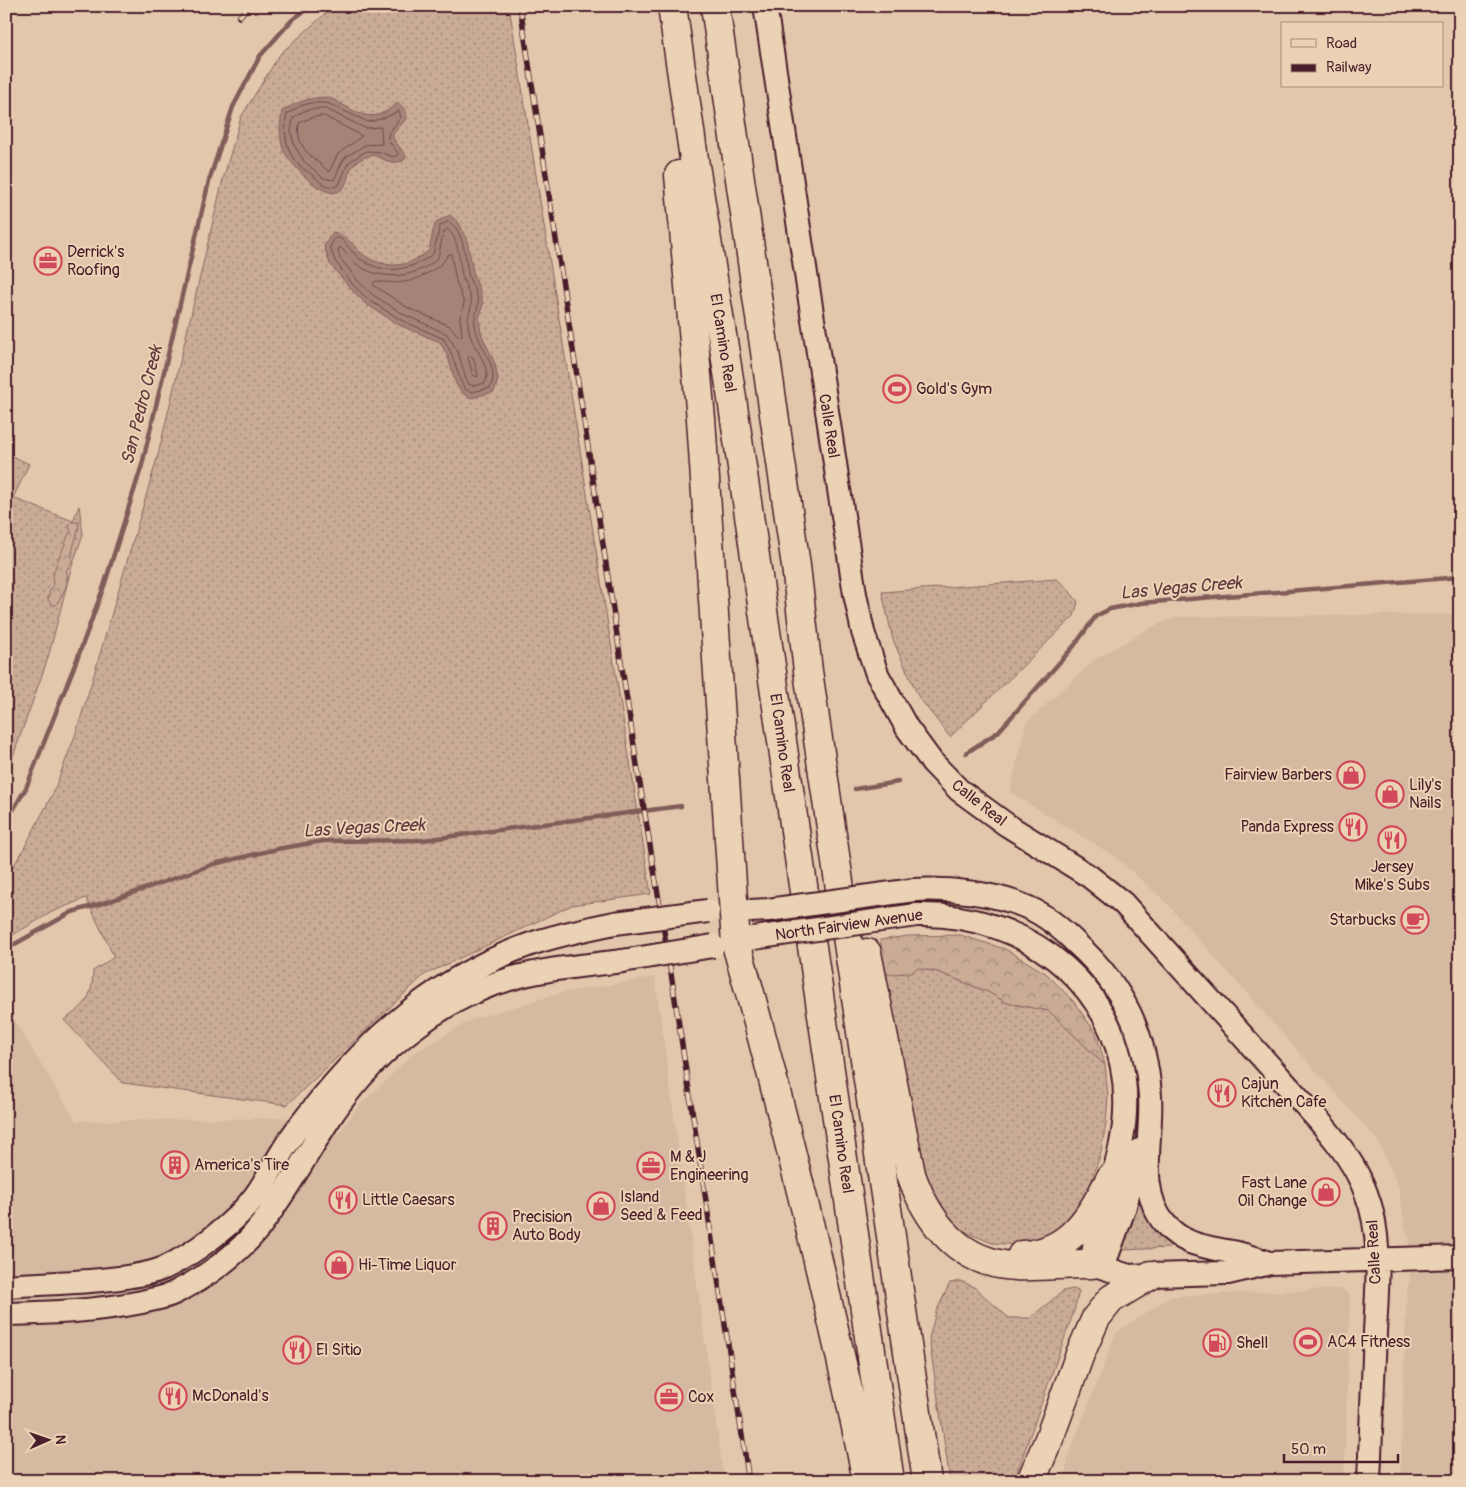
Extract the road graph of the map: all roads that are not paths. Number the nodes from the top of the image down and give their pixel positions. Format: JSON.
{"nodes":[{"id":1,"x":672,"y":6,"type":"edge"},
{"id":2,"x":715,"y":6,"type":"edge"},
{"id":3,"x":764,"y":6,"type":"edge"},
{"id":4,"x":678,"y":52,"type":"junction"},
{"id":5,"x":828,"y":807,"type":"junction"},
{"id":6,"x":730,"y":911,"type":"junction"},
{"id":7,"x":734,"y":943,"type":"junction"},
{"id":8,"x":1149,"y":1123,"type":"junction"},
{"id":9,"x":1111,"y":1177,"type":"junction"},
{"id":10,"x":952,"y":1240,"type":"junction"},
{"id":11,"x":1460,"y":1257,"type":"edge"},
{"id":12,"x":1377,"y":1260,"type":"junction"},
{"id":13,"x":1270,"y":1263,"type":"junction"},
{"id":14,"x":1098,"y":1266,"type":"junction"},
{"id":15,"x":1150,"y":1275,"type":"junction"},
{"id":16,"x":6,"y":1286,"type":"edge"},
{"id":17,"x":6,"y":1314,"type":"edge"},
{"id":18,"x":867,"y":1481,"type":"edge"},
{"id":19,"x":890,"y":1481,"type":"edge"},
{"id":20,"x":927,"y":1481,"type":"edge"},
{"id":21,"x":1030,"y":1481,"type":"edge"},
{"id":22,"x":1369,"y":1481,"type":"edge"}],
"edges":[{"from":1,"to":4,"type":"highway","name":"El Camino Real"},
{"from":2,"to":5,"type":"highway"},
{"from":3,"to":12,"type":"main road","name":"Calle Real"},
{"from":4,"to":6,"type":"highway"},
{"from":4,"to":19,"type":"highway","name":"El Camino Real"},
{"from":5,"to":10,"type":"highway"},
{"from":5,"to":20,"type":"highway"},
{"from":6,"to":7,"type":"highway"},
{"from":6,"to":8,"type":"main road","name":"North Fairview Avenue","bridge":true},
{"from":6,"to":16,"type":"main road","name":"North Fairview Avenue","bridge":true},
{"from":7,"to":9,"type":"main road","name":"North Fairview Avenue","bridge":true},
{"from":7,"to":17,"type":"main road","name":"North Fairview Avenue","bridge":true},
{"from":7,"to":18,"type":"highway"},
{"from":8,"to":13,"type":"main road","name":"North Fairview Avenue"},
{"from":8,"to":14,"type":"main road","name":"North Fairview Avenue"},
{"from":9,"to":10,"type":"highway"},
{"from":9,"to":14,"type":"main road","name":"North Fairview Avenue"},
{"from":10,"to":14,"type":"highway"},
{"from":11,"to":12,"type":"main road","name":"North Fairview Avenue"},
{"from":12,"to":13,"type":"main road","name":"North Fairview Avenue"},
{"from":12,"to":22,"type":"main road","name":"Calle Real"},
{"from":13,"to":15,"type":"main road","name":"North Fairview Avenue"},
{"from":14,"to":15,"type":"main road","name":"North Fairview Avenue"},
{"from":14,"to":21,"type":"highway"},
{"from":15,"to":21,"type":"highway"}]}
